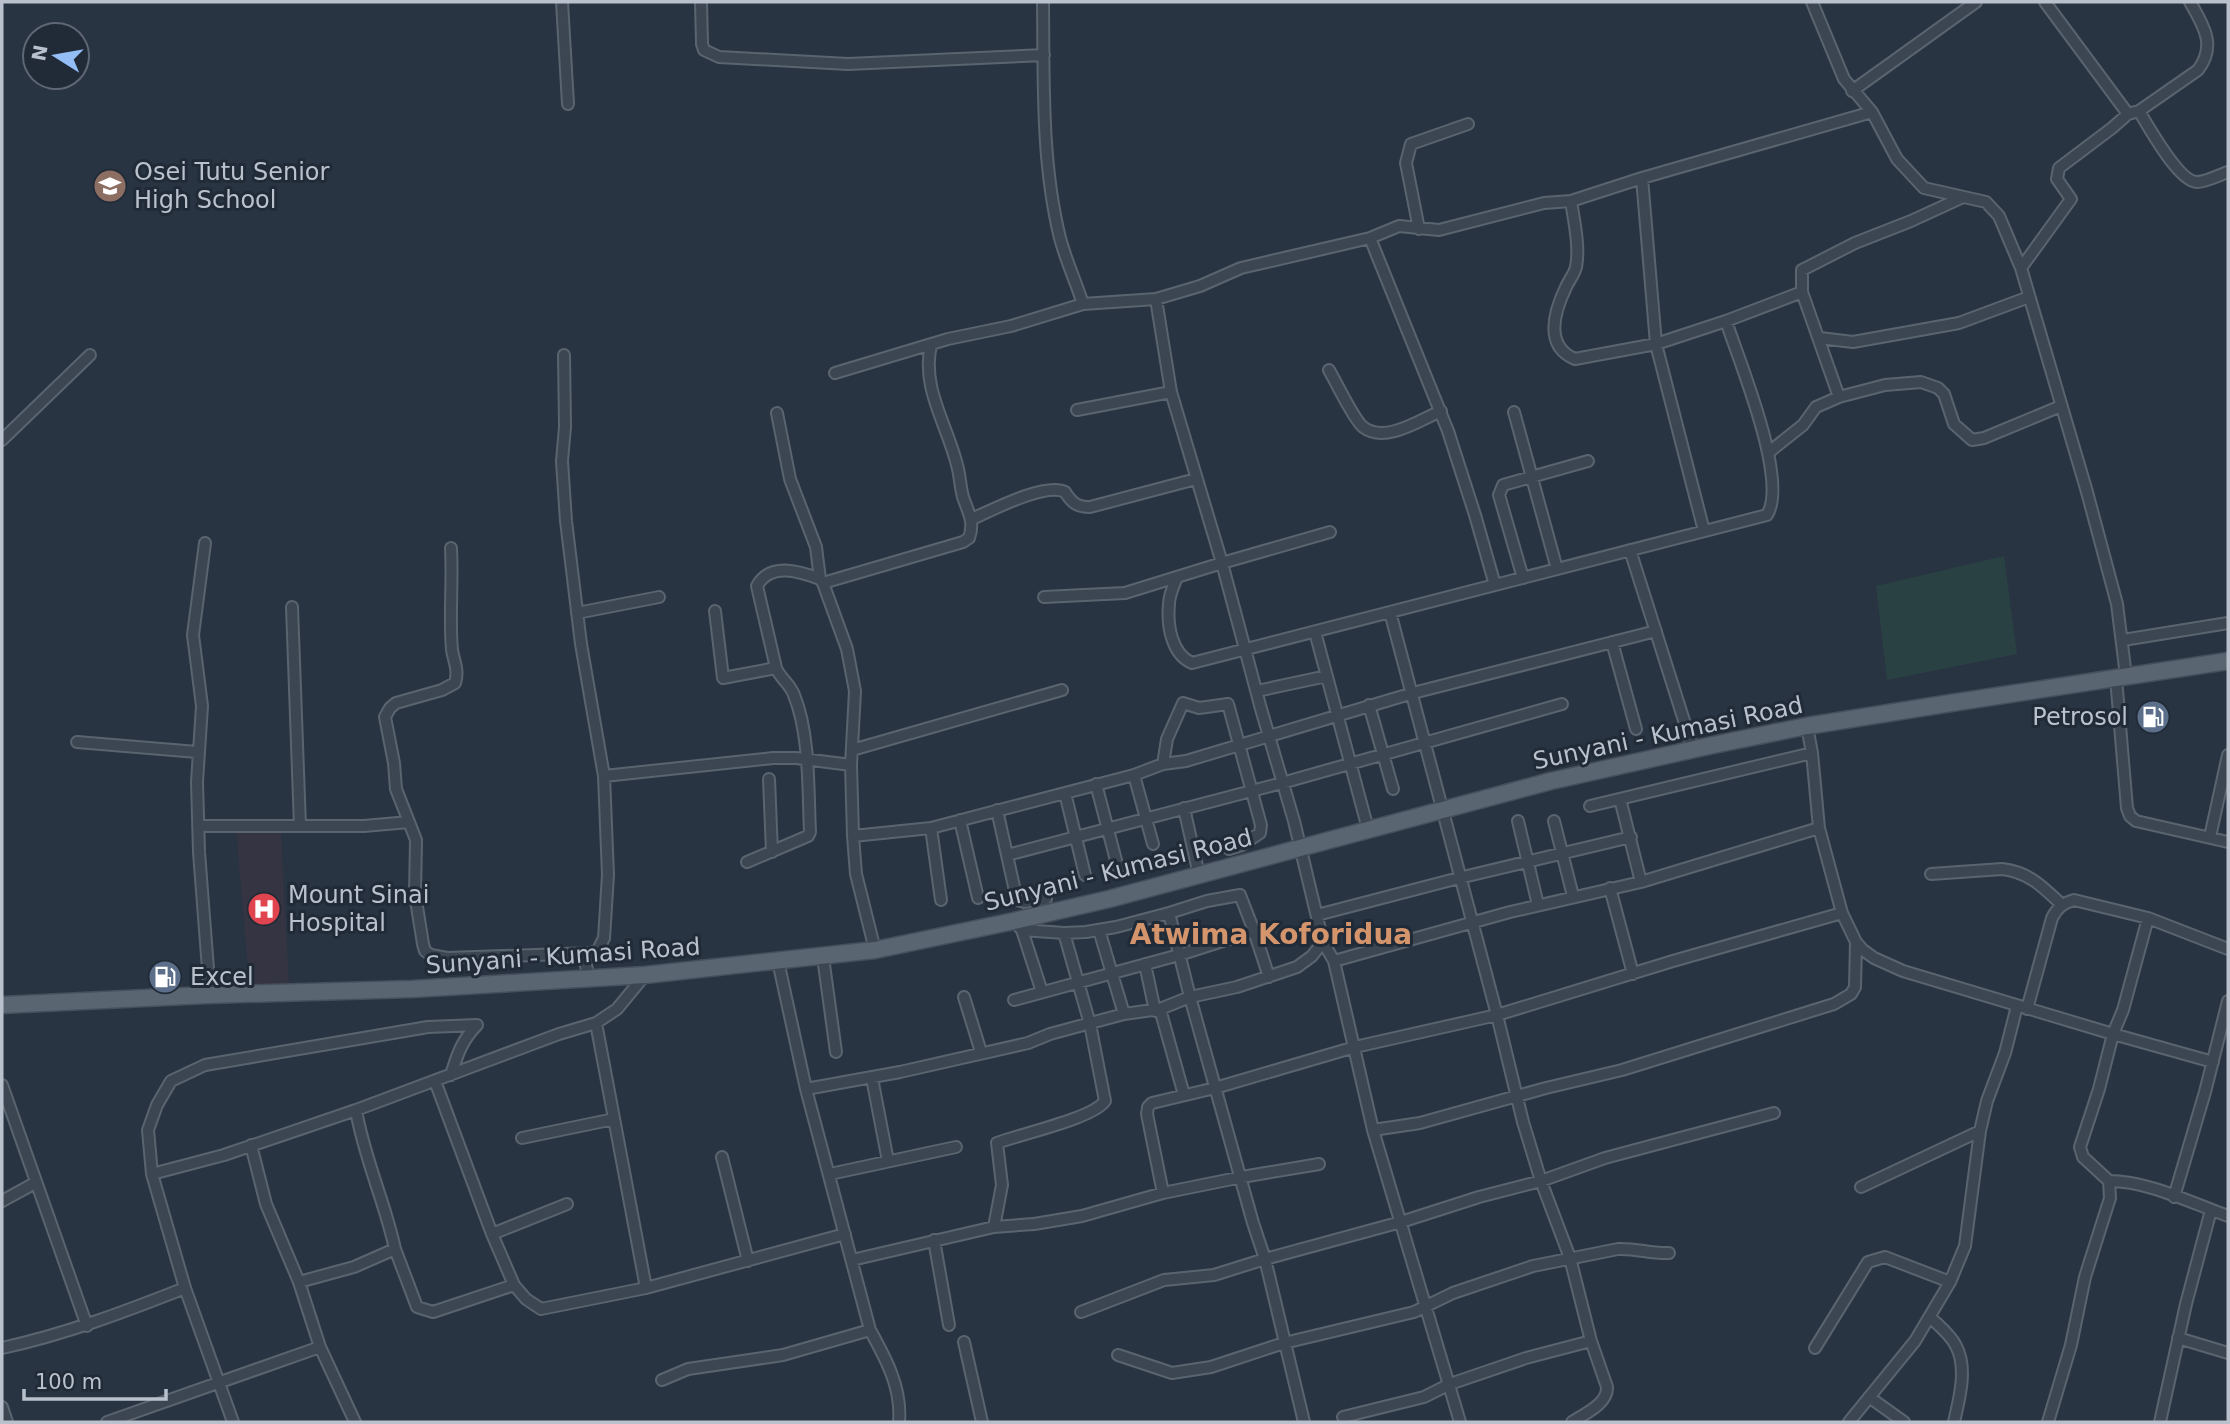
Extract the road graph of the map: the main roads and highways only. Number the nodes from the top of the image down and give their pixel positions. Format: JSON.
{"nodes":[{"id":1,"x":2228,"y":661,"type":"edge"},
{"id":2,"x":2,"y":1005,"type":"edge"}],
"edges":[{"from":1,"to":2,"type":"main road","name":"Sunyani - Kumasi Road"}]}
